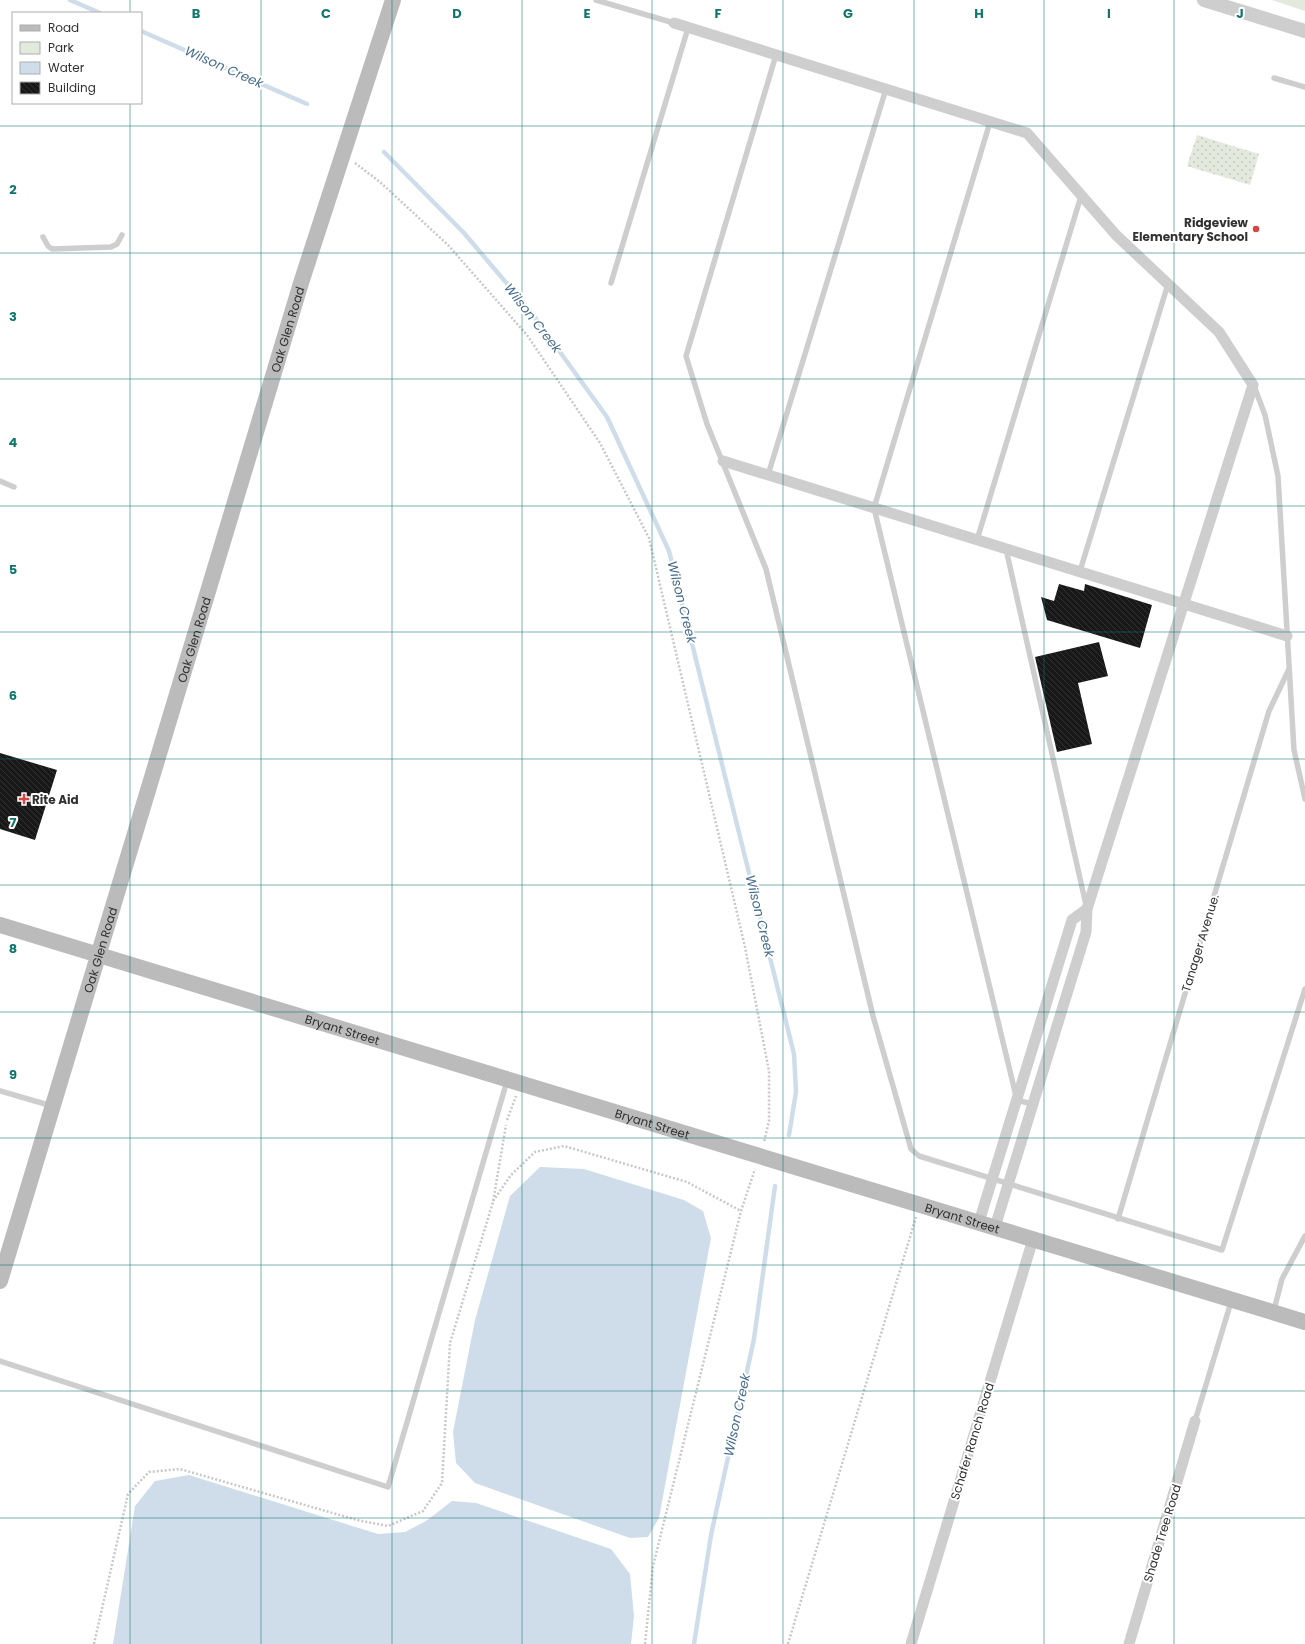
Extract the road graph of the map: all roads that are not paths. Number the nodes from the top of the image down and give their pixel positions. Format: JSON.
{"nodes":[{"id":1,"x":393,"y":0,"type":"edge"},
{"id":2,"x":596,"y":0,"type":"edge"},
{"id":3,"x":1204,"y":0,"type":"edge"},
{"id":4,"x":674,"y":23,"type":"joint"},
{"id":5,"x":688,"y":28,"type":"junction"},
{"id":6,"x":1305,"y":30,"type":"edge"},
{"id":7,"x":776,"y":55,"type":"junction"},
{"id":8,"x":1274,"y":78,"type":"dead end"},
{"id":9,"x":1305,"y":87,"type":"edge"},
{"id":10,"x":886,"y":89,"type":"junction"},
{"id":11,"x":990,"y":122,"type":"junction"},
{"id":12,"x":1082,"y":196,"type":"junction"},
{"id":13,"x":122,"y":235,"type":"dead end"},
{"id":14,"x":43,"y":237,"type":"dead end"},
{"id":15,"x":611,"y":283,"type":"dead end"},
{"id":16,"x":1168,"y":284,"type":"junction"},
{"id":17,"x":1253,"y":385,"type":"junction"},
{"id":18,"x":723,"y":461,"type":"junction"},
{"id":19,"x":768,"y":475,"type":"junction"},
{"id":20,"x":0,"y":481,"type":"edge"},
{"id":21,"x":14,"y":487,"type":"dead end"},
{"id":22,"x":874,"y":508,"type":"junction"},
{"id":23,"x":977,"y":540,"type":"junction"},
{"id":24,"x":1006,"y":548,"type":"junction"},
{"id":25,"x":1080,"y":571,"type":"junction"},
{"id":26,"x":1184,"y":604,"type":"junction"},
{"id":27,"x":1287,"y":636,"type":"junction"},
{"id":28,"x":1289,"y":669,"type":"junction"},
{"id":29,"x":1305,"y":799,"type":"edge"},
{"id":30,"x":1087,"y":909,"type":"junction"},
{"id":31,"x":0,"y":925,"type":"edge"},
{"id":32,"x":98,"y":955,"type":"junction"},
{"id":33,"x":1305,"y":989,"type":"edge"},
{"id":34,"x":514,"y":1081,"type":"junction"},
{"id":35,"x":0,"y":1091,"type":"edge"},
{"id":36,"x":1017,"y":1100,"type":"junction"},
{"id":37,"x":1032,"y":1104,"type":"junction"},
{"id":38,"x":53,"y":1106,"type":"junction"},
{"id":39,"x":992,"y":1179,"type":"junction"},
{"id":40,"x":1008,"y":1184,"type":"junction"},
{"id":41,"x":1118,"y":1219,"type":"junction"},
{"id":42,"x":979,"y":1222,"type":"junction"},
{"id":43,"x":995,"y":1227,"type":"junction"},
{"id":44,"x":1305,"y":1236,"type":"edge"},
{"id":45,"x":1033,"y":1239,"type":"junction"},
{"id":46,"x":0,"y":1281,"type":"edge"},
{"id":47,"x":1231,"y":1300,"type":"junction"},
{"id":48,"x":1273,"y":1312,"type":"junction"},
{"id":49,"x":1305,"y":1322,"type":"edge"},
{"id":50,"x":0,"y":1361,"type":"edge"},
{"id":51,"x":1195,"y":1421,"type":"joint"},
{"id":52,"x":911,"y":1644,"type":"edge"},
{"id":53,"x":1129,"y":1644,"type":"edge"}],
"edges":[{"from":1,"to":32,"type":"main road","name":"Oak Glen Road"},
{"from":2,"to":4,"type":"lane"},
{"from":3,"to":6,"type":"street"},
{"from":4,"to":5,"type":"street"},
{"from":5,"to":7,"type":"street"},
{"from":5,"to":15,"type":"lane"},
{"from":7,"to":10,"type":"street"},
{"from":7,"to":18,"type":"lane"},
{"from":8,"to":9,"type":"lane"},
{"from":10,"to":11,"type":"street"},
{"from":10,"to":19,"type":"lane"},
{"from":11,"to":12,"type":"street"},
{"from":11,"to":22,"type":"lane"},
{"from":12,"to":16,"type":"street"},
{"from":12,"to":23,"type":"lane"},
{"from":13,"to":14,"type":"lane"},
{"from":16,"to":17,"type":"street"},
{"from":16,"to":25,"type":"lane"},
{"from":17,"to":26,"type":"street"},
{"from":17,"to":27,"type":"lane"},
{"from":18,"to":19,"type":"street"},
{"from":18,"to":39,"type":"lane"},
{"from":19,"to":22,"type":"street"},
{"from":20,"to":21,"type":"lane"},
{"from":22,"to":23,"type":"street"},
{"from":22,"to":36,"type":"lane"},
{"from":23,"to":24,"type":"street"},
{"from":24,"to":25,"type":"street"},
{"from":24,"to":30,"type":"lane"},
{"from":25,"to":26,"type":"street"},
{"from":26,"to":27,"type":"street"},
{"from":26,"to":30,"type":"street"},
{"from":27,"to":28,"type":"lane"},
{"from":28,"to":29,"type":"lane"},
{"from":28,"to":41,"type":"lane","name":"Tanager Avenue."},
{"from":30,"to":36,"type":"street"},
{"from":30,"to":37,"type":"street"},
{"from":31,"to":32,"type":"main road","name":"Bryant Street"},
{"from":32,"to":34,"type":"main road","name":"Bryant Street"},
{"from":32,"to":38,"type":"main road","name":"Oak Glen Road"},
{"from":33,"to":41,"type":"lane"},
{"from":34,"to":42,"type":"main road","name":"Bryant Street"},
{"from":34,"to":50,"type":"lane"},
{"from":35,"to":38,"type":"lane"},
{"from":36,"to":37,"type":"lane"},
{"from":36,"to":39,"type":"street"},
{"from":37,"to":40,"type":"street"},
{"from":38,"to":46,"type":"main road","name":"Oak Glen Road"},
{"from":39,"to":40,"type":"lane"},
{"from":39,"to":42,"type":"street"},
{"from":40,"to":41,"type":"lane"},
{"from":40,"to":43,"type":"street"},
{"from":42,"to":43,"type":"main road","name":"Bryant Street"},
{"from":43,"to":45,"type":"main road","name":"Bryant Street"},
{"from":44,"to":48,"type":"lane"},
{"from":45,"to":47,"type":"main road","name":"Bryant Street"},
{"from":45,"to":52,"type":"street","name":"Schafer Ranch Road"},
{"from":47,"to":48,"type":"main road","name":"Bryant Street"},
{"from":47,"to":51,"type":"lane"},
{"from":48,"to":49,"type":"main road","name":"Bryant Street"},
{"from":51,"to":53,"type":"street","name":"Shade Tree Road"}]}
